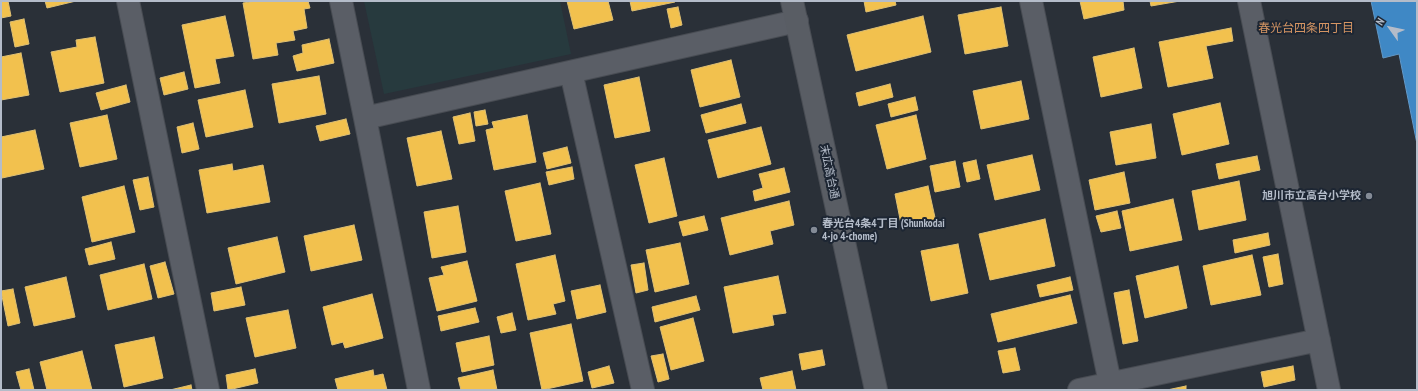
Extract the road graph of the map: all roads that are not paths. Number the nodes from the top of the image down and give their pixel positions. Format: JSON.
{"nodes":[{"id":1,"x":128,"y":1,"type":"edge"},
{"id":2,"x":341,"y":1,"type":"edge"},
{"id":3,"x":1031,"y":1,"type":"edge"},
{"id":4,"x":1249,"y":1,"type":"edge"},
{"id":5,"x":794,"y":11,"type":"edge"},
{"id":6,"x":571,"y":72,"type":"junction"},
{"id":7,"x":365,"y":118,"type":"junction"},
{"id":8,"x":1319,"y":340,"type":"junction"},
{"id":9,"x":1110,"y":383,"type":"junction"},
{"id":10,"x":208,"y":390,"type":"edge"},
{"id":11,"x":419,"y":390,"type":"edge"},
{"id":12,"x":643,"y":390,"type":"edge"},
{"id":13,"x":876,"y":390,"type":"edge"},
{"id":14,"x":1079,"y":390,"type":"edge"},
{"id":15,"x":1329,"y":390,"type":"edge"}],
"edges":[{"from":1,"to":10,"type":"street"},
{"from":2,"to":7,"type":"street"},
{"from":3,"to":9,"type":"street"},
{"from":4,"to":8,"type":"street"},
{"from":5,"to":6,"type":"street"},
{"from":5,"to":13,"type":"street","name":"末広高台通"},
{"from":6,"to":7,"type":"street"},
{"from":6,"to":12,"type":"street"},
{"from":7,"to":11,"type":"street"},
{"from":8,"to":9,"type":"street"},
{"from":8,"to":15,"type":"street"},
{"from":9,"to":14,"type":"street"}]}
